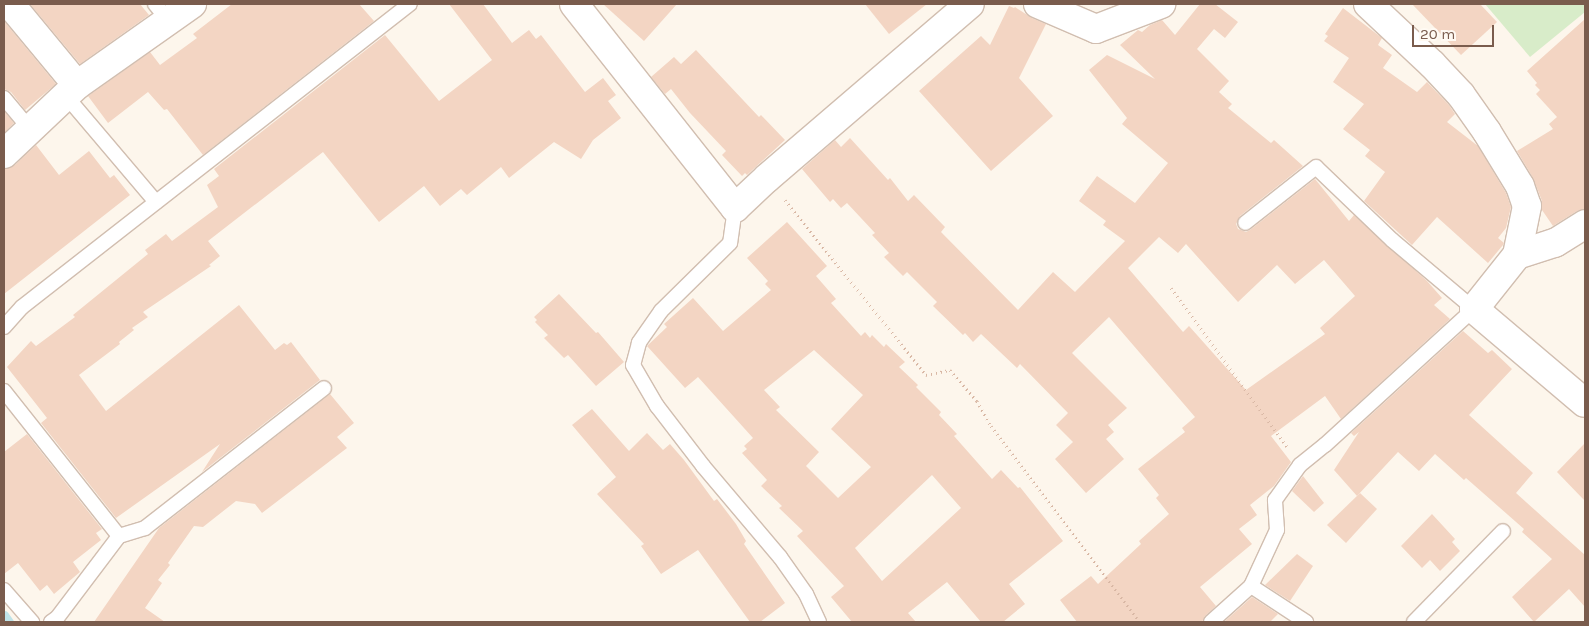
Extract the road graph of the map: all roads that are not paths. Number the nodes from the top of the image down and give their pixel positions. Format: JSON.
{"nodes":[{"id":1,"x":10,"y":4,"type":"edge"},
{"id":2,"x":192,"y":4,"type":"edge"},
{"id":3,"x":410,"y":4,"type":"edge"},
{"id":4,"x":574,"y":4,"type":"edge"},
{"id":5,"x":970,"y":4,"type":"edge"},
{"id":6,"x":1038,"y":4,"type":"edge"},
{"id":7,"x":1161,"y":4,"type":"edge"},
{"id":8,"x":1368,"y":4,"type":"edge"},
{"id":9,"x":162,"y":12,"type":"edge"},
{"id":10,"x":72,"y":91,"type":"junction"},
{"id":11,"x":4,"y":98,"type":"edge"},
{"id":12,"x":30,"y":129,"type":"junction"},
{"id":13,"x":4,"y":154,"type":"edge"},
{"id":14,"x":156,"y":202,"type":"junction"},
{"id":15,"x":735,"y":208,"type":"junction"},
{"id":16,"x":1245,"y":223,"type":"dead end"},
{"id":17,"x":1585,"y":224,"type":"edge"},
{"id":18,"x":1517,"y":255,"type":"junction"},
{"id":19,"x":1474,"y":309,"type":"junction"},
{"id":20,"x":4,"y":328,"type":"edge"},
{"id":21,"x":324,"y":388,"type":"dead end"},
{"id":22,"x":4,"y":391,"type":"edge"},
{"id":23,"x":1585,"y":403,"type":"edge"},
{"id":24,"x":1503,"y":531,"type":"dead end"},
{"id":25,"x":119,"y":536,"type":"junction"},
{"id":26,"x":1251,"y":586,"type":"junction"},
{"id":27,"x":4,"y":590,"type":"edge"},
{"id":28,"x":32,"y":622,"type":"edge"},
{"id":29,"x":50,"y":622,"type":"edge"},
{"id":30,"x":819,"y":622,"type":"edge"},
{"id":31,"x":1211,"y":622,"type":"edge"},
{"id":32,"x":1306,"y":622,"type":"edge"},
{"id":33,"x":1414,"y":622,"type":"edge"}],
"edges":[{"from":1,"to":10,"type":"street"},
{"from":2,"to":9,"type":"street"},
{"from":3,"to":14,"type":"lane"},
{"from":4,"to":15,"type":"street"},
{"from":5,"to":15,"type":"street"},
{"from":6,"to":7,"type":"street"},
{"from":8,"to":18,"type":"street"},
{"from":9,"to":10,"type":"street"},
{"from":10,"to":12,"type":"street"},
{"from":10,"to":14,"type":"lane"},
{"from":11,"to":12,"type":"lane"},
{"from":12,"to":13,"type":"street"},
{"from":14,"to":20,"type":"lane"},
{"from":15,"to":30,"type":"lane"},
{"from":16,"to":19,"type":"lane"},
{"from":17,"to":18,"type":"street"},
{"from":18,"to":19,"type":"street"},
{"from":19,"to":23,"type":"street"},
{"from":19,"to":26,"type":"lane"},
{"from":21,"to":25,"type":"lane"},
{"from":22,"to":25,"type":"lane"},
{"from":24,"to":33,"type":"lane"},
{"from":25,"to":29,"type":"lane"},
{"from":26,"to":31,"type":"lane"},
{"from":26,"to":32,"type":"lane"},
{"from":27,"to":28,"type":"lane"}]}
